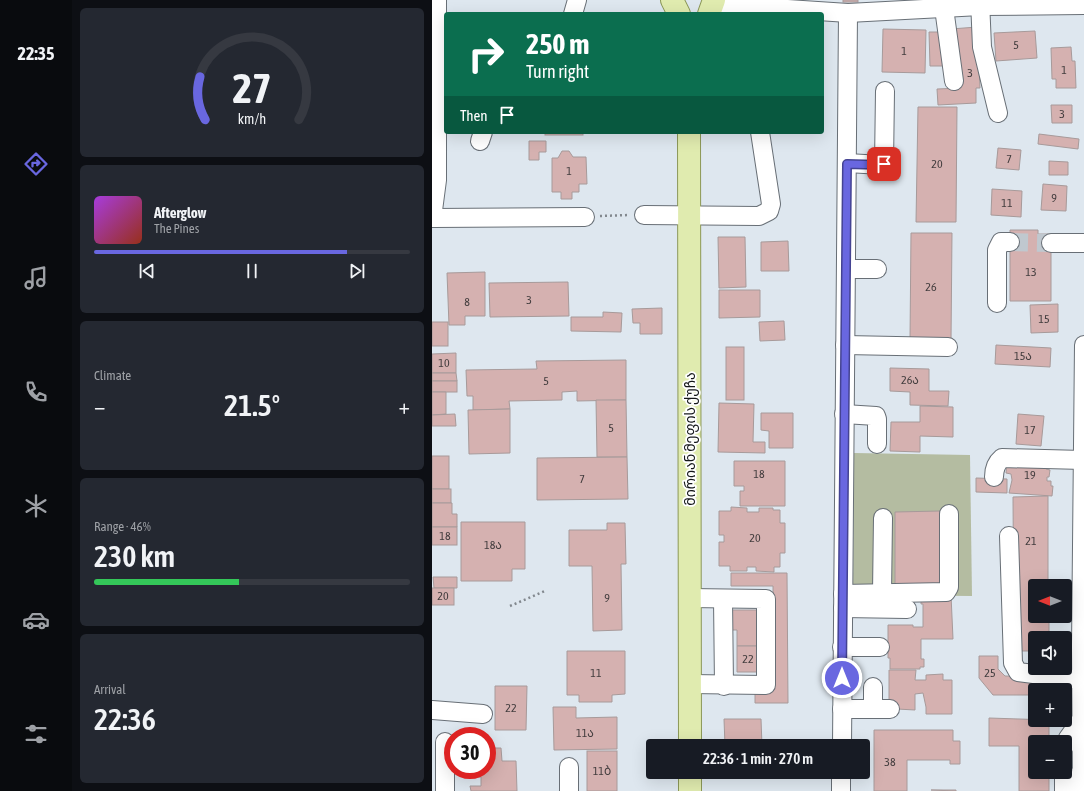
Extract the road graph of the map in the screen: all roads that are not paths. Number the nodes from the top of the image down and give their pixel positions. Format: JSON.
{"nodes":[{"id":1,"x":437,"y":0,"type":"edge"},
{"id":2,"x":577,"y":0,"type":"edge"},
{"id":3,"x":590,"y":0,"type":"edge"},
{"id":4,"x":672,"y":0,"type":"edge"},
{"id":5,"x":684,"y":0,"type":"edge"},
{"id":6,"x":980,"y":3,"type":"edge"},
{"id":7,"x":1028,"y":3,"type":"edge"},
{"id":8,"x":1084,"y":5,"type":"edge"},
{"id":9,"x":711,"y":6,"type":"edge"},
{"id":10,"x":867,"y":6,"type":"edge"},
{"id":11,"x":944,"y":8,"type":"junction"},
{"id":12,"x":840,"y":9,"type":"edge"},
{"id":13,"x":574,"y":12,"type":"edge"},
{"id":14,"x":587,"y":12,"type":"edge"},
{"id":15,"x":678,"y":12,"type":"edge"},
{"id":16,"x":686,"y":12,"type":"edge"},
{"id":17,"x":954,"y":81,"type":"dead end"},
{"id":18,"x":885,"y":91,"type":"dead end"},
{"id":19,"x":998,"y":113,"type":"dead end"},
{"id":20,"x":689,"y":134,"type":"edge"},
{"id":21,"x":760,"y":134,"type":"edge"},
{"id":22,"x":847,"y":164,"type":"junction"},
{"id":23,"x":644,"y":215,"type":"road end"},
{"id":24,"x":689,"y":216,"type":"junction"},
{"id":25,"x":585,"y":217,"type":"road end"},
{"id":26,"x":432,"y":218,"type":"edge"},
{"id":27,"x":1010,"y":242,"type":"tunnel mouth"},
{"id":28,"x":1052,"y":243,"type":"tunnel mouth"},
{"id":29,"x":1084,"y":243,"type":"edge"},
{"id":30,"x":846,"y":269,"type":"junction"},
{"id":31,"x":877,"y":269,"type":"dead end"},
{"id":32,"x":997,"y":304,"type":"dead end"},
{"id":33,"x":845,"y":345,"type":"junction"},
{"id":34,"x":1084,"y":345,"type":"edge"},
{"id":35,"x":948,"y":347,"type":"dead end"},
{"id":36,"x":1084,"y":364,"type":"edge"},
{"id":37,"x":844,"y":414,"type":"junction"},
{"id":38,"x":877,"y":444,"type":"dead end"},
{"id":39,"x":1083,"y":460,"type":"junction"},
{"id":40,"x":994,"y":477,"type":"dead end"},
{"id":41,"x":949,"y":514,"type":"dead end"},
{"id":42,"x":883,"y":518,"type":"dead end"},
{"id":43,"x":1009,"y":536,"type":"dead end"},
{"id":44,"x":1082,"y":586,"type":"edge"},
{"id":45,"x":882,"y":593,"type":"junction"},
{"id":46,"x":690,"y":598,"type":"junction"},
{"id":47,"x":723,"y":599,"type":"junction"},
{"id":48,"x":843,"y":601,"type":"junction"},
{"id":49,"x":907,"y":609,"type":"dead end"},
{"id":50,"x":842,"y":647,"type":"junction"},
{"id":51,"x":880,"y":647,"type":"dead end"},
{"id":52,"x":1081,"y":680,"type":"junction"},
{"id":53,"x":690,"y":684,"type":"junction"},
{"id":54,"x":724,"y":686,"type":"junction"},
{"id":55,"x":873,"y":687,"type":"dead end"},
{"id":56,"x":842,"y":709,"type":"junction"},
{"id":57,"x":432,"y":710,"type":"edge"},
{"id":58,"x":483,"y":714,"type":"dead end"},
{"id":59,"x":1081,"y":720,"type":"junction"},
{"id":60,"x":1070,"y":735,"type":"edge"},
{"id":61,"x":690,"y":739,"type":"edge"},
{"id":62,"x":842,"y":739,"type":"edge"},
{"id":63,"x":444,"y":747,"type":"edge"},
{"id":64,"x":569,"y":767,"type":"dead end"},
{"id":65,"x":439,"y":771,"type":"edge"},
{"id":66,"x":690,"y":779,"type":"edge"},
{"id":67,"x":841,"y":779,"type":"edge"},
{"id":68,"x":1064,"y":779,"type":"edge"},
{"id":69,"x":445,"y":791,"type":"edge"},
{"id":70,"x":569,"y":791,"type":"edge"},
{"id":71,"x":690,"y":791,"type":"edge"},
{"id":72,"x":841,"y":791,"type":"edge"},
{"id":73,"x":1064,"y":791,"type":"edge"},
{"id":74,"x":1082,"y":791,"type":"edge"}],
"edges":[{"from":1,"to":26,"type":"street"},
{"from":2,"to":13,"type":"street"},
{"from":3,"to":14,"type":"street"},
{"from":4,"to":15,"type":"main road"},
{"from":5,"to":16,"type":"main road"},
{"from":6,"to":7,"type":"street"},
{"from":6,"to":11,"type":"street"},
{"from":6,"to":19,"type":"street"},
{"from":7,"to":8,"type":"street"},
{"from":9,"to":12,"type":"street"},
{"from":10,"to":11,"type":"street"},
{"from":10,"to":12,"type":"street"},
{"from":11,"to":17,"type":"street"},
{"from":12,"to":22,"type":"street"},
{"from":18,"to":22,"type":"street"},
{"from":20,"to":24,"type":"main road","name":"მირიან მეფის ქუჩა"},
{"from":21,"to":24,"type":"street"},
{"from":22,"to":30,"type":"street"},
{"from":23,"to":24,"type":"street"},
{"from":24,"to":46,"type":"main road","name":"მირიან მეფის ქუჩა"},
{"from":25,"to":26,"type":"street"},
{"from":27,"to":32,"type":"street"},
{"from":28,"to":29,"type":"street"},
{"from":30,"to":31,"type":"street"},
{"from":30,"to":33,"type":"street"},
{"from":33,"to":35,"type":"street"},
{"from":33,"to":37,"type":"street"},
{"from":34,"to":36,"type":"street"},
{"from":36,"to":39,"type":"street"},
{"from":37,"to":38,"type":"street"},
{"from":37,"to":48,"type":"street"},
{"from":39,"to":40,"type":"street"},
{"from":39,"to":44,"type":"street"},
{"from":41,"to":45,"type":"street"},
{"from":42,"to":45,"type":"street"},
{"from":43,"to":52,"type":"street"},
{"from":44,"to":52,"type":"street"},
{"from":45,"to":48,"type":"street"},
{"from":46,"to":47,"type":"street"},
{"from":46,"to":53,"type":"main road","name":"მირიან მეფის ქუჩა"},
{"from":47,"to":54,"type":"street"},
{"from":47,"to":54,"type":"street"},
{"from":48,"to":49,"type":"street"},
{"from":48,"to":50,"type":"street"},
{"from":50,"to":51,"type":"street"},
{"from":50,"to":56,"type":"street"},
{"from":52,"to":59,"type":"street"},
{"from":53,"to":54,"type":"street"},
{"from":53,"to":61,"type":"main road","name":"მირიან მეფის ქუჩა"},
{"from":55,"to":56,"type":"street"},
{"from":56,"to":62,"type":"street"},
{"from":57,"to":58,"type":"street"},
{"from":59,"to":60,"type":"street"},
{"from":59,"to":74,"type":"street"},
{"from":63,"to":65,"type":"street"},
{"from":64,"to":70,"type":"street"},
{"from":65,"to":69,"type":"street"},
{"from":66,"to":71,"type":"main road"},
{"from":67,"to":72,"type":"street"},
{"from":68,"to":73,"type":"street"}]}
